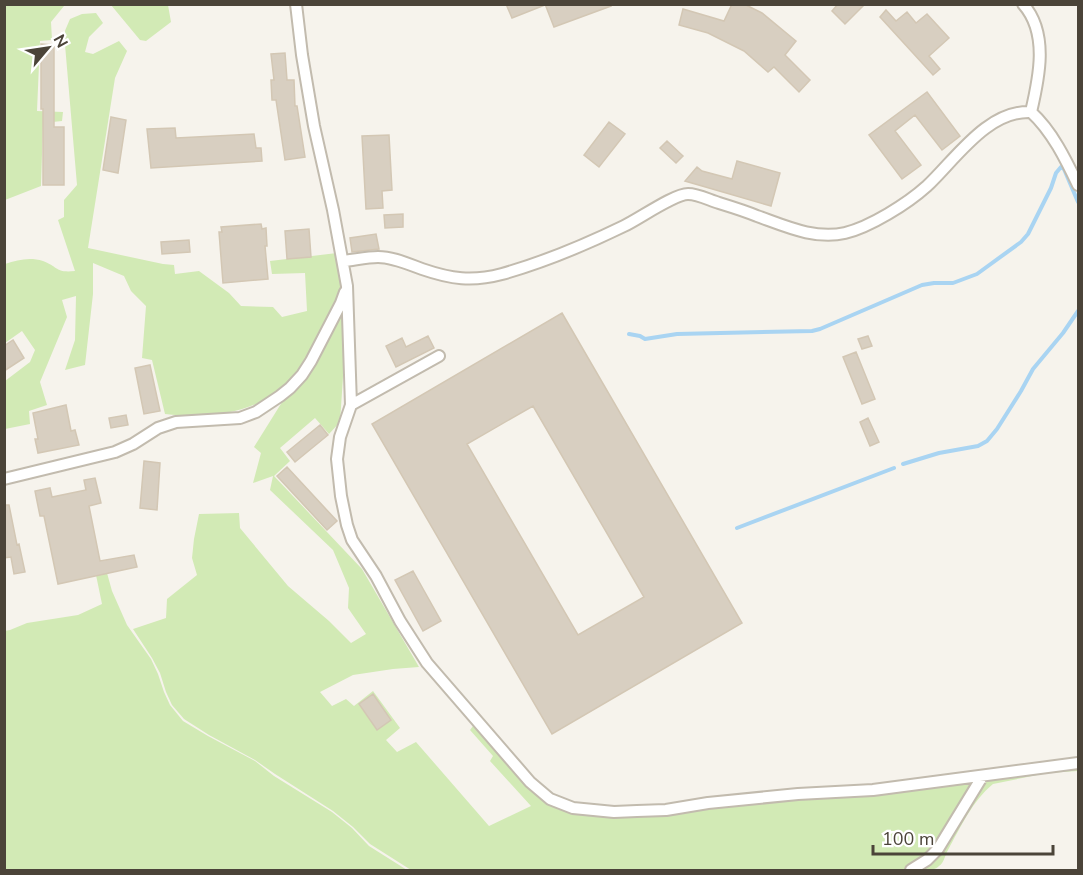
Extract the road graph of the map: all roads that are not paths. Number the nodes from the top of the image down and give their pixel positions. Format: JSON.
{"nodes":[{"id":1,"x":296,"y":4,"type":"edge"},
{"id":2,"x":1023,"y":4,"type":"edge"},
{"id":3,"x":1031,"y":112,"type":"junction"},
{"id":4,"x":1078,"y":185,"type":"edge"},
{"id":5,"x":342,"y":261,"type":"junction"},
{"id":6,"x":347,"y":286,"type":"junction"},
{"id":7,"x":439,"y":356,"type":"dead end"},
{"id":8,"x":351,"y":405,"type":"junction"},
{"id":9,"x":4,"y":479,"type":"edge"},
{"id":10,"x":1078,"y":763,"type":"edge"},
{"id":11,"x":982,"y":777,"type":"junction"},
{"id":12,"x":911,"y":870,"type":"edge"}],
"edges":[{"from":1,"to":5,"type":"street"},
{"from":2,"to":3,"type":"street"},
{"from":3,"to":4,"type":"street"},
{"from":3,"to":5,"type":"street"},
{"from":5,"to":6,"type":"street"},
{"from":6,"to":8,"type":"street"},
{"from":6,"to":9,"type":"street"},
{"from":7,"to":8,"type":"street"},
{"from":8,"to":11,"type":"street"},
{"from":10,"to":11,"type":"street"},
{"from":11,"to":12,"type":"street"}]}
